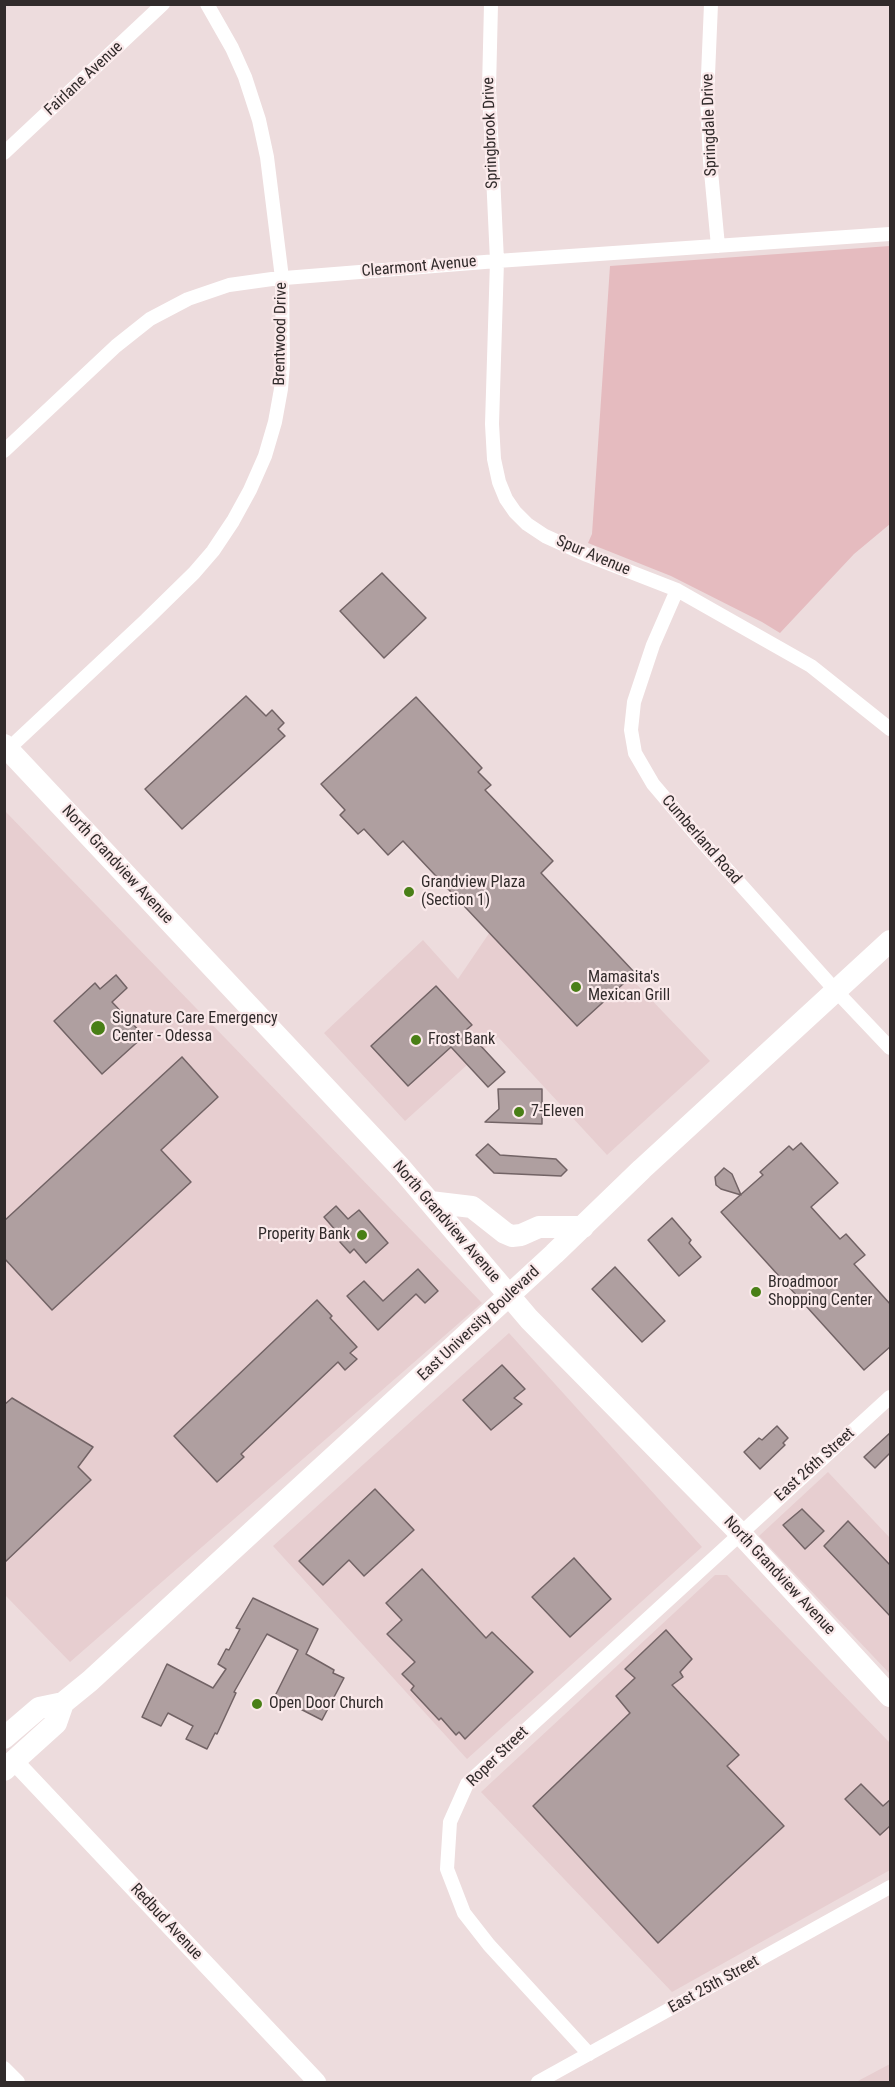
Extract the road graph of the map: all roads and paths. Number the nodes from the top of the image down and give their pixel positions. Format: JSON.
{"nodes":[{"id":1,"x":164,"y":4,"type":"edge"},
{"id":2,"x":207,"y":4,"type":"edge"},
{"id":3,"x":491,"y":4,"type":"edge"},
{"id":4,"x":711,"y":4,"type":"edge"},
{"id":5,"x":4,"y":153,"type":"edge"},
{"id":6,"x":891,"y":234,"type":"edge"},
{"id":7,"x":718,"y":246,"type":"junction"},
{"id":8,"x":497,"y":261,"type":"junction"},
{"id":9,"x":282,"y":278,"type":"junction"},
{"id":10,"x":4,"y":451,"type":"edge"},
{"id":11,"x":677,"y":590,"type":"junction"},
{"id":12,"x":891,"y":729,"type":"edge"},
{"id":13,"x":6,"y":749,"type":"edge"},
{"id":14,"x":891,"y":941,"type":"edge"},
{"id":15,"x":836,"y":990,"type":"junction"},
{"id":16,"x":891,"y":1048,"type":"edge"},
{"id":17,"x":430,"y":1202,"type":"junction"},
{"id":18,"x":583,"y":1227,"type":"junction"},
{"id":19,"x":509,"y":1296,"type":"junction"},
{"id":20,"x":891,"y":1397,"type":"edge"},
{"id":21,"x":740,"y":1533,"type":"junction"},
{"id":22,"x":891,"y":1696,"type":"edge"},
{"id":23,"x":63,"y":1703,"type":"junction"},
{"id":24,"x":4,"y":1738,"type":"edge"},
{"id":25,"x":9,"y":1766,"type":"edge"},
{"id":26,"x":891,"y":1887,"type":"edge"},
{"id":27,"x":589,"y":2054,"type":"junction"},
{"id":28,"x":4,"y":2068,"type":"edge"},
{"id":29,"x":18,"y":2082,"type":"edge"},
{"id":30,"x":317,"y":2082,"type":"edge"},
{"id":31,"x":538,"y":2082,"type":"edge"}],
"edges":[{"from":1,"to":5,"type":"street","name":"Fairlane Avenue"},
{"from":2,"to":9,"type":"street","name":"Brentwood Drive"},
{"from":3,"to":8,"type":"street","name":"Springbrook Drive"},
{"from":4,"to":7,"type":"street","name":"Springdale Drive"},
{"from":6,"to":7,"type":"street","name":"Clearmont Avenue"},
{"from":7,"to":8,"type":"street","name":"Clearmont Avenue"},
{"from":8,"to":9,"type":"street","name":"Clearmont Avenue"},
{"from":8,"to":11,"type":"street","name":"Spur Avenue"},
{"from":9,"to":10,"type":"street","name":"Clearmont Avenue"},
{"from":9,"to":13,"type":"street","name":"Brentwood Drive"},
{"from":11,"to":12,"type":"street","name":"Spur Avenue"},
{"from":11,"to":15,"type":"street","name":"Cumberland Road"},
{"from":13,"to":17,"type":"main road","name":"North Grandview Avenue"},
{"from":14,"to":15,"type":"main road","name":"East University Boulevard"},
{"from":15,"to":16,"type":"street","name":"Cumberland Road"},
{"from":15,"to":18,"type":"main road","name":"East University Boulevard"},
{"from":17,"to":18,"type":"main road"},
{"from":17,"to":19,"type":"main road","name":"North Grandview Avenue"},
{"from":18,"to":19,"type":"main road","name":"East University Boulevard"},
{"from":19,"to":21,"type":"main road","name":"North Grandview Avenue"},
{"from":19,"to":23,"type":"main road","name":"East University Boulevard"},
{"from":20,"to":21,"type":"street","name":"East 26th Street"},
{"from":21,"to":22,"type":"main road","name":"North Grandview Avenue"},
{"from":21,"to":27,"type":"street","name":"Roper Street"},
{"from":23,"to":24,"type":"main road","name":"East University Boulevard"},
{"from":23,"to":25,"type":"main road","name":"East University Boulevard"},
{"from":25,"to":30,"type":"street","name":"Redbud Avenue"},
{"from":26,"to":27,"type":"street","name":"East 25th Street"},
{"from":27,"to":31,"type":"street","name":"East 25th Street"},
{"from":28,"to":29,"type":"street"}]}
